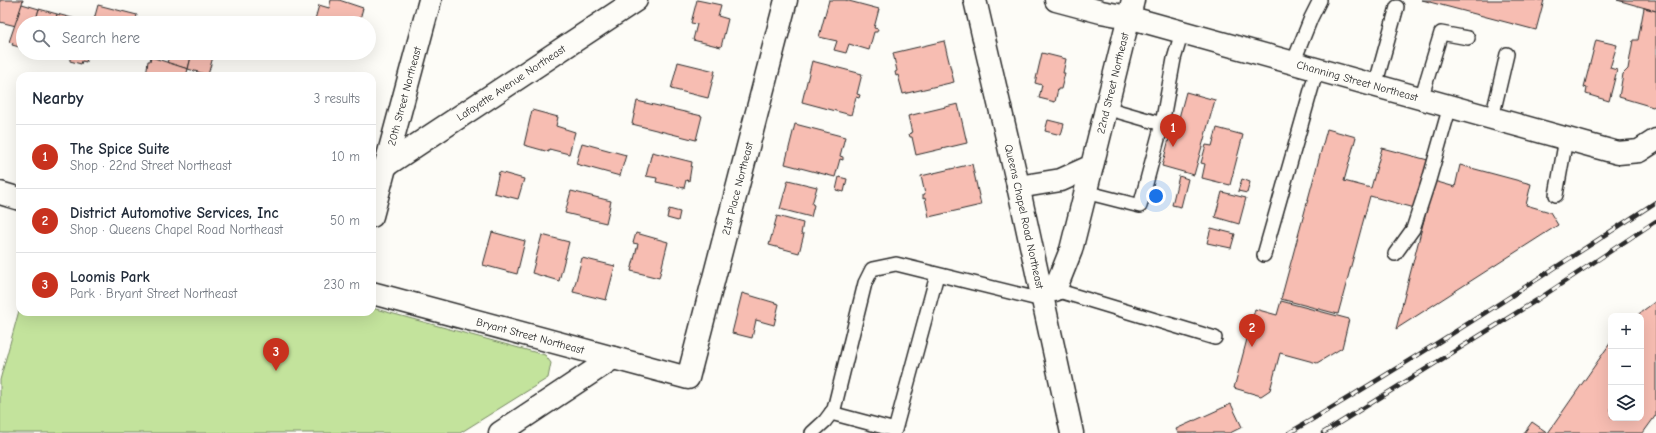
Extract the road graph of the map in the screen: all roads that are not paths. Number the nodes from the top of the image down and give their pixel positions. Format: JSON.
{"nodes":[{"id":1,"x":430,"y":0,"type":"edge"},
{"id":2,"x":636,"y":0,"type":"edge"},
{"id":3,"x":786,"y":0,"type":"edge"},
{"id":4,"x":975,"y":0,"type":"edge"},
{"id":5,"x":1056,"y":0,"type":"edge"},
{"id":6,"x":1320,"y":0,"type":"edge"},
{"id":7,"x":1397,"y":7,"type":"dead end"},
{"id":8,"x":1130,"y":8,"type":"edge"},
{"id":9,"x":1182,"y":32,"type":"junction"},
{"id":10,"x":1468,"y":38,"type":"dead end"},
{"id":11,"x":1507,"y":54,"type":"dead end"},
{"id":12,"x":1293,"y":63,"type":"junction"},
{"id":13,"x":1317,"y":69,"type":"junction"},
{"id":14,"x":1375,"y":86,"type":"junction"},
{"id":15,"x":1421,"y":99,"type":"junction"},
{"id":16,"x":1450,"y":106,"type":"junction"},
{"id":17,"x":1106,"y":108,"type":"junction"},
{"id":18,"x":1492,"y":118,"type":"junction"},
{"id":19,"x":1162,"y":124,"type":"junction"},
{"id":20,"x":1566,"y":139,"type":"junction"},
{"id":21,"x":1656,"y":140,"type":"edge"},
{"id":22,"x":386,"y":166,"type":"junction"},
{"id":23,"x":1092,"y":166,"type":"junction"},
{"id":24,"x":1018,"y":187,"type":"junction"},
{"id":25,"x":1085,"y":192,"type":"junction"},
{"id":26,"x":0,"y":193,"type":"edge"},
{"id":27,"x":1556,"y":195,"type":"dead end"},
{"id":28,"x":16,"y":198,"type":"edge"},
{"id":29,"x":376,"y":202,"type":"edge"},
{"id":30,"x":1395,"y":254,"type":"dead end"},
{"id":31,"x":1264,"y":255,"type":"dead end"},
{"id":32,"x":937,"y":275,"type":"junction"},
{"id":33,"x":1046,"y":292,"type":"junction"},
{"id":34,"x":376,"y":294,"type":"edge"},
{"id":35,"x":1215,"y":338,"type":"dead end"},
{"id":36,"x":614,"y":358,"type":"junction"},
{"id":37,"x":688,"y":378,"type":"joint"},
{"id":38,"x":831,"y":413,"type":"junction"},
{"id":39,"x":500,"y":433,"type":"edge"},
{"id":40,"x":812,"y":433,"type":"edge"},
{"id":41,"x":1072,"y":433,"type":"edge"}],
"edges":[{"from":1,"to":22,"type":"street","name":"20th Street Northeast"},
{"from":2,"to":22,"type":"street","name":"Lafayette Avenue Northeast"},
{"from":3,"to":37,"type":"street","name":"21st Place Northeast"},
{"from":4,"to":24,"type":"street","name":"Queens Chapel Road Northeast"},
{"from":5,"to":8,"type":"street","name":"Channing Street Northeast"},
{"from":6,"to":12,"type":"lane"},
{"from":7,"to":14,"type":"lane"},
{"from":8,"to":9,"type":"street","name":"Channing Street Northeast"},
{"from":8,"to":17,"type":"street","name":"22nd Street Northeast"},
{"from":9,"to":12,"type":"street","name":"Channing Street Northeast"},
{"from":9,"to":19,"type":"lane"},
{"from":10,"to":15,"type":"lane"},
{"from":11,"to":18,"type":"lane"},
{"from":12,"to":13,"type":"street","name":"Channing Street Northeast"},
{"from":13,"to":14,"type":"street","name":"Channing Street Northeast"},
{"from":13,"to":31,"type":"lane"},
{"from":14,"to":15,"type":"street","name":"Channing Street Northeast"},
{"from":15,"to":16,"type":"street","name":"Channing Street Northeast"},
{"from":16,"to":18,"type":"street","name":"Channing Street Northeast"},
{"from":16,"to":30,"type":"lane"},
{"from":17,"to":19,"type":"lane"},
{"from":17,"to":23,"type":"street","name":"22nd Street Northeast"},
{"from":18,"to":20,"type":"street","name":"Channing Street Northeast"},
{"from":19,"to":25,"type":"lane"},
{"from":20,"to":21,"type":"street","name":"Channing Street Northeast"},
{"from":20,"to":27,"type":"lane"},
{"from":22,"to":29,"type":"street","name":"20th Street Northeast"},
{"from":23,"to":24,"type":"street"},
{"from":23,"to":25,"type":"street","name":"22nd Street Northeast"},
{"from":24,"to":33,"type":"street","name":"Queens Chapel Road Northeast"},
{"from":25,"to":33,"type":"street","name":"22nd Street Northeast"},
{"from":26,"to":28,"type":"street"},
{"from":32,"to":33,"type":"lane"},
{"from":32,"to":38,"type":"lane"},
{"from":32,"to":38,"type":"lane"},
{"from":33,"to":35,"type":"lane"},
{"from":33,"to":41,"type":"street","name":"Queens Chapel Road Northeast"},
{"from":34,"to":36,"type":"street","name":"Bryant Street Northeast"},
{"from":36,"to":37,"type":"street","name":"Bryant Street Northeast"},
{"from":36,"to":39,"type":"street"},
{"from":38,"to":40,"type":"lane"}]}
